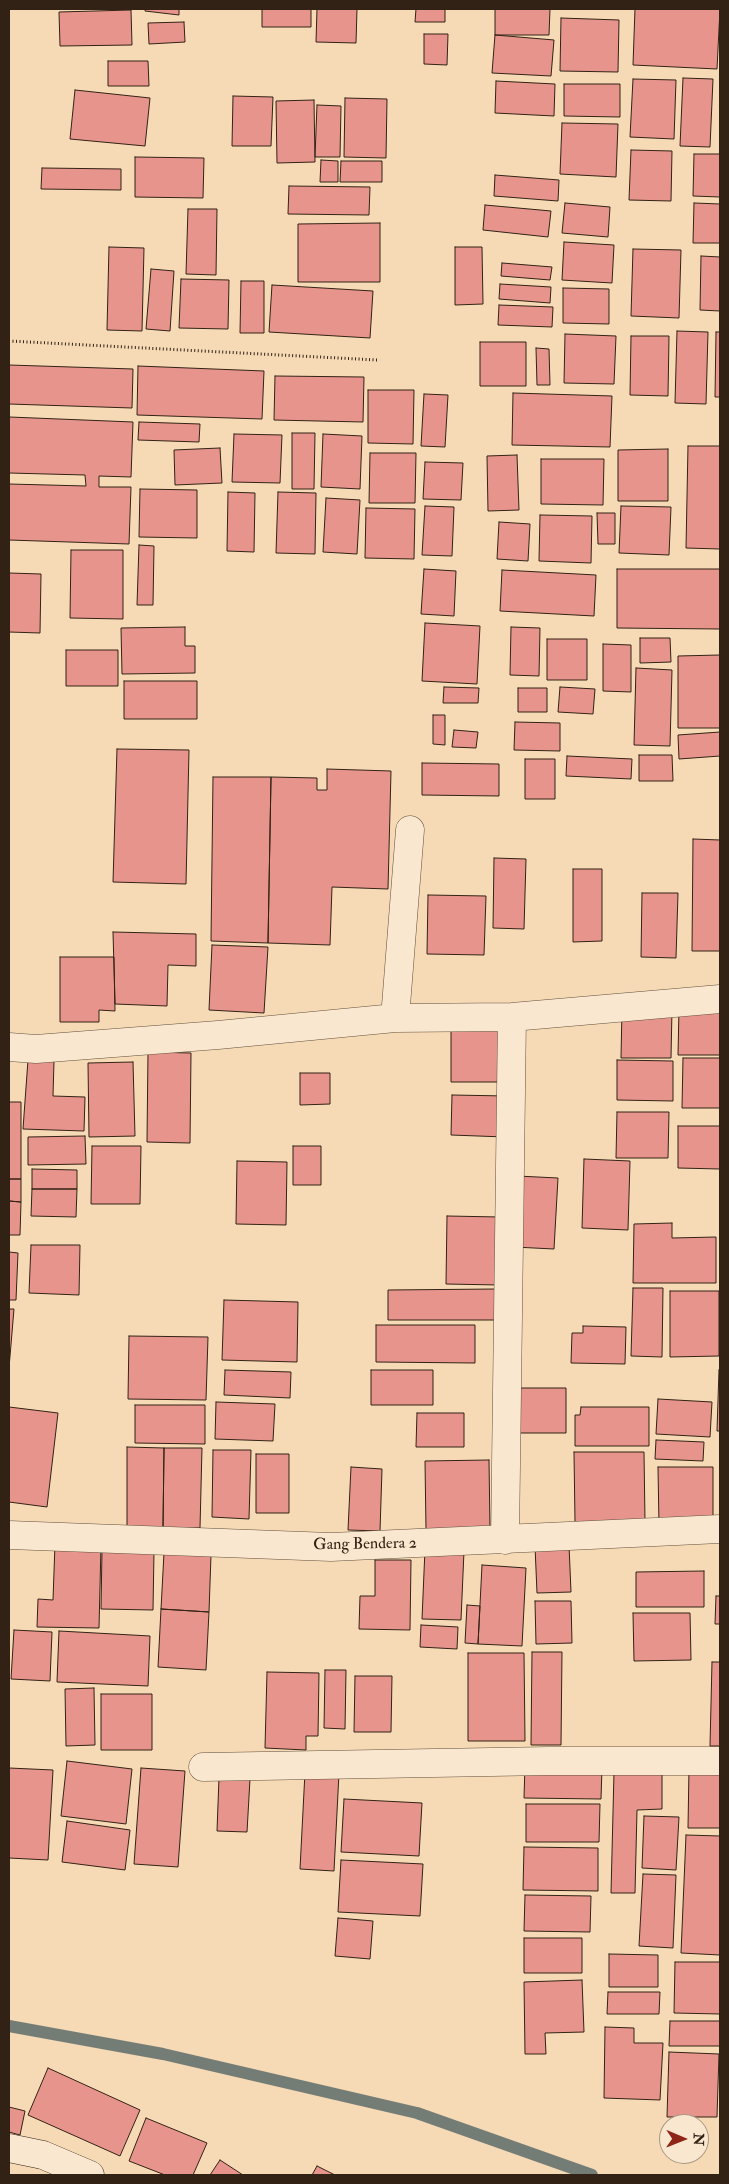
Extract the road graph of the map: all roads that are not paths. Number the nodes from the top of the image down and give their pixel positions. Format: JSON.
{"nodes":[{"id":1,"x":410,"y":830,"type":"dead end"},
{"id":2,"x":720,"y":999,"type":"edge"},
{"id":3,"x":395,"y":1018,"type":"junction"},
{"id":4,"x":512,"y":1018,"type":"junction"},
{"id":5,"x":9,"y":1047,"type":"edge"},
{"id":6,"x":720,"y":1529,"type":"edge"},
{"id":7,"x":9,"y":1535,"type":"edge"},
{"id":8,"x":505,"y":1540,"type":"junction"},
{"id":9,"x":720,"y":1761,"type":"edge"},
{"id":10,"x":203,"y":1767,"type":"dead end"},
{"id":11,"x":9,"y":2148,"type":"edge"},
{"id":12,"x":90,"y":2175,"type":"edge"}],
"edges":[{"from":1,"to":3,"type":"street"},
{"from":2,"to":4,"type":"street"},
{"from":3,"to":4,"type":"street"},
{"from":3,"to":5,"type":"street"},
{"from":4,"to":8,"type":"street"},
{"from":6,"to":8,"type":"street","name":"Gang Bendera 2"},
{"from":7,"to":8,"type":"street","name":"Gang Bendera 2"},
{"from":9,"to":10,"type":"street"},
{"from":11,"to":12,"type":"street"}]}
